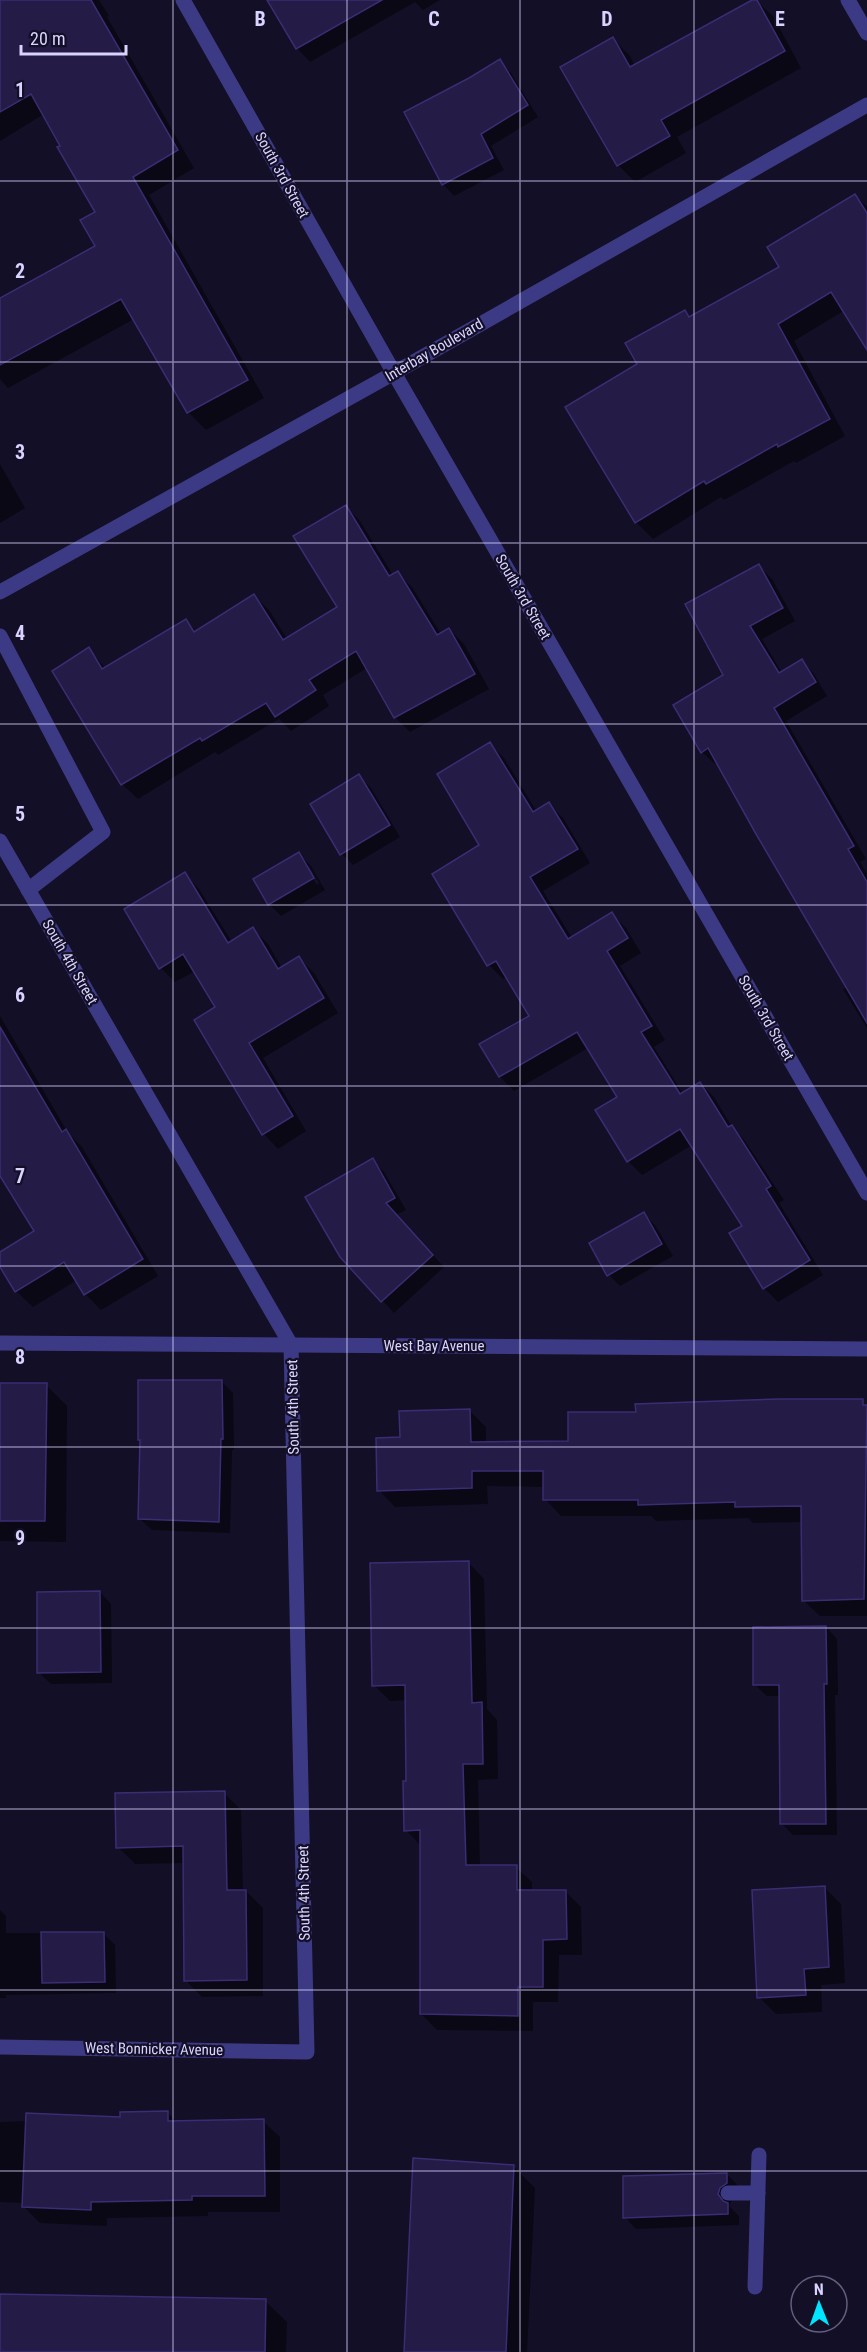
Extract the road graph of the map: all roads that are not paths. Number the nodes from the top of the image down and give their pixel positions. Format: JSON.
{"nodes":[{"id":1,"x":183,"y":0,"type":"edge"},
{"id":2,"x":848,"y":0,"type":"edge"},
{"id":3,"x":867,"y":33,"type":"edge"},
{"id":4,"x":867,"y":105,"type":"edge"},
{"id":5,"x":394,"y":373,"type":"junction"},
{"id":6,"x":0,"y":592,"type":"edge"},
{"id":7,"x":0,"y":636,"type":"edge"},
{"id":8,"x":0,"y":841,"type":"edge"},
{"id":9,"x":28,"y":890,"type":"junction"},
{"id":10,"x":867,"y":1193,"type":"edge"},
{"id":11,"x":0,"y":1343,"type":"edge"},
{"id":12,"x":291,"y":1345,"type":"junction"},
{"id":13,"x":867,"y":1349,"type":"edge"},
{"id":14,"x":0,"y":2047,"type":"edge"},
{"id":15,"x":307,"y":2052,"type":"joint"},
{"id":16,"x":759,"y":2155,"type":"dead end"},
{"id":17,"x":728,"y":2193,"type":"dead end"},
{"id":18,"x":758,"y":2193,"type":"junction"},
{"id":19,"x":755,"y":2287,"type":"dead end"}],
"edges":[{"from":1,"to":5,"type":"street","name":"South 3rd Street"},
{"from":2,"to":3,"type":"street"},
{"from":4,"to":5,"type":"street","name":"Interbay Boulevard"},
{"from":5,"to":6,"type":"street","name":"Interbay Boulevard"},
{"from":5,"to":10,"type":"street","name":"South 3rd Street"},
{"from":7,"to":9,"type":"street"},
{"from":8,"to":9,"type":"street","name":"South 4th Street"},
{"from":9,"to":12,"type":"street","name":"South 4th Street"},
{"from":11,"to":12,"type":"street","name":"West Bay Avenue"},
{"from":12,"to":13,"type":"street","name":"West Bay Avenue"},
{"from":12,"to":15,"type":"street","name":"South 4th Street"},
{"from":14,"to":15,"type":"street","name":"West Bonnicker Avenue"},
{"from":16,"to":18,"type":"street"},
{"from":17,"to":18,"type":"street"},
{"from":18,"to":19,"type":"street"}]}
